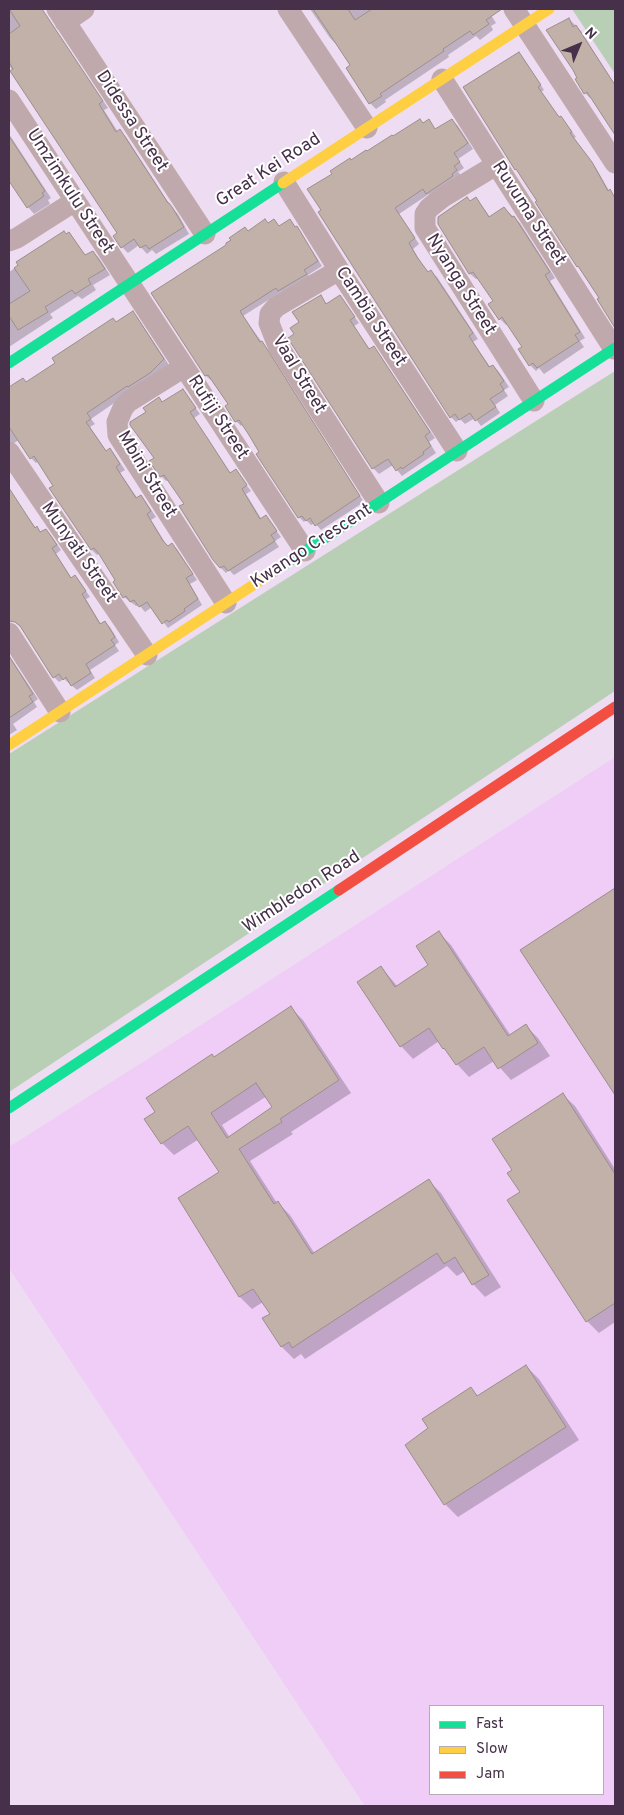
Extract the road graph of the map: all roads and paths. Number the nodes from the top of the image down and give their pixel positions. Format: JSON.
{"nodes":[{"id":1,"x":84,"y":9,"type":"edge"},
{"id":2,"x":288,"y":9,"type":"edge"},
{"id":3,"x":549,"y":9,"type":"edge"},
{"id":4,"x":61,"y":15,"type":"edge"},
{"id":5,"x":519,"y":17,"type":"edge"},
{"id":6,"x":442,"y":79,"type":"junction"},
{"id":7,"x":9,"y":100,"type":"edge"},
{"id":8,"x":367,"y":128,"type":"junction"},
{"id":9,"x":615,"y":163,"type":"edge"},
{"id":10,"x":496,"y":166,"type":"junction"},
{"id":11,"x":284,"y":182,"type":"junction"},
{"id":12,"x":75,"y":201,"type":"junction"},
{"id":13,"x":205,"y":234,"type":"junction"},
{"id":14,"x":9,"y":241,"type":"edge"},
{"id":15,"x":339,"y":270,"type":"junction"},
{"id":16,"x":130,"y":284,"type":"junction"},
{"id":17,"x":615,"y":348,"type":"edge"},
{"id":18,"x":9,"y":363,"type":"edge"},
{"id":19,"x":184,"y":366,"type":"junction"},
{"id":20,"x":534,"y":401,"type":"junction"},
{"id":21,"x":457,"y":451,"type":"junction"},
{"id":22,"x":9,"y":452,"type":"edge"},
{"id":23,"x":16,"y":478,"type":"edge"},
{"id":24,"x":379,"y":503,"type":"junction"},
{"id":25,"x":305,"y":551,"type":"junction"},
{"id":26,"x":226,"y":603,"type":"junction"},
{"id":27,"x":9,"y":634,"type":"edge"},
{"id":28,"x":147,"y":655,"type":"junction"},
{"id":29,"x":615,"y":706,"type":"edge"},
{"id":30,"x":60,"y":712,"type":"junction"},
{"id":31,"x":9,"y":745,"type":"edge"},
{"id":32,"x":9,"y":1108,"type":"edge"}],
"edges":[{"from":1,"to":4,"type":"street"},
{"from":2,"to":8,"type":"street"},
{"from":3,"to":5,"type":"street","name":"Great Kei Road"},
{"from":4,"to":13,"type":"street","name":"Didessa Street"},
{"from":5,"to":6,"type":"street","name":"Great Kei Road"},
{"from":5,"to":9,"type":"street"},
{"from":6,"to":8,"type":"street","name":"Great Kei Road"},
{"from":6,"to":10,"type":"street","name":"Ruvuma Street"},
{"from":7,"to":12,"type":"street","name":"Umzimkulu Street"},
{"from":8,"to":11,"type":"street","name":"Great Kei Road"},
{"from":10,"to":17,"type":"street","name":"Ruvuma Street"},
{"from":10,"to":20,"type":"street","name":"Nyanga Street"},
{"from":11,"to":13,"type":"street","name":"Great Kei Road"},
{"from":11,"to":15,"type":"street","name":"Cambia Street"},
{"from":12,"to":14,"type":"street"},
{"from":12,"to":16,"type":"street","name":"Umzimkulu Street"},
{"from":13,"to":16,"type":"street","name":"Great Kei Road"},
{"from":15,"to":21,"type":"street","name":"Cambia Street"},
{"from":15,"to":24,"type":"street","name":"Vaal Street"},
{"from":16,"to":18,"type":"street","name":"Great Kei Road"},
{"from":16,"to":19,"type":"street","name":"Rufiji Street"},
{"from":17,"to":20,"type":"street","name":"Kwango Crescent"},
{"from":19,"to":25,"type":"street","name":"Rufiji Street"},
{"from":19,"to":26,"type":"street","name":"Mbini Street"},
{"from":20,"to":21,"type":"street","name":"Kwango Crescent"},
{"from":21,"to":24,"type":"street","name":"Kwango Crescent"},
{"from":22,"to":23,"type":"street","name":"Munyati Street"},
{"from":23,"to":28,"type":"street","name":"Munyati Street"},
{"from":24,"to":25,"type":"street","name":"Kwango Crescent"},
{"from":25,"to":26,"type":"street","name":"Kwango Crescent"},
{"from":26,"to":28,"type":"street","name":"Kwango Crescent"},
{"from":27,"to":30,"type":"street"},
{"from":28,"to":30,"type":"street","name":"Kwango Crescent"},
{"from":29,"to":32,"type":"street","name":"Wimbledon Road"},
{"from":30,"to":31,"type":"street","name":"Kwango Crescent"}]}
